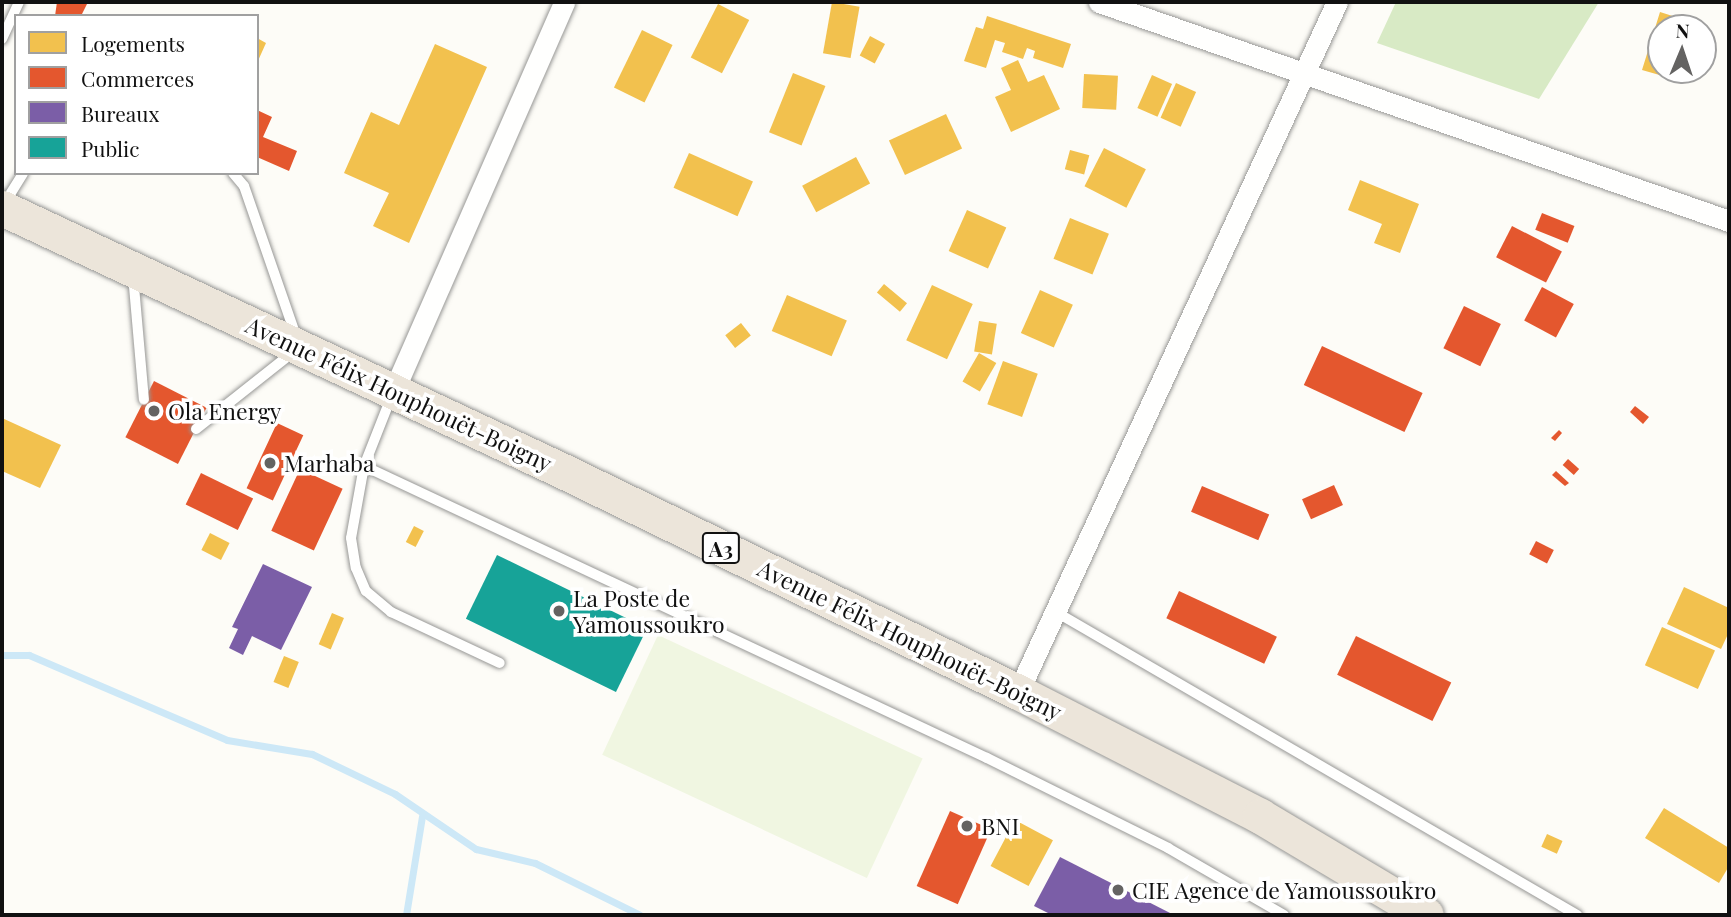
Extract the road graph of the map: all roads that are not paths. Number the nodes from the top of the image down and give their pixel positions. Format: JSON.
{"nodes":[{"id":1,"x":19,"y":2,"type":"edge"},
{"id":2,"x":564,"y":2,"type":"edge"},
{"id":3,"x":1099,"y":2,"type":"edge"},
{"id":4,"x":1337,"y":2,"type":"edge"},
{"id":5,"x":2,"y":39,"type":"edge"},
{"id":6,"x":1303,"y":73,"type":"junction"},
{"id":7,"x":22,"y":175,"type":"edge"},
{"id":8,"x":235,"y":175,"type":"edge"},
{"id":9,"x":2,"y":207,"type":"edge"},
{"id":10,"x":1729,"y":221,"type":"edge"},
{"id":11,"x":132,"y":269,"type":"junction"},
{"id":12,"x":300,"y":347,"type":"junction"},
{"id":13,"x":394,"y":390,"type":"junction"},
{"id":14,"x":144,"y":400,"type":"dead end"},
{"id":15,"x":196,"y":429,"type":"dead end"},
{"id":16,"x":364,"y":466,"type":"junction"},
{"id":17,"x":1056,"y":612,"type":"junction"},
{"id":18,"x":500,"y":663,"type":"dead end"},
{"id":19,"x":1018,"y":692,"type":"junction"},
{"id":20,"x":1284,"y":915,"type":"edge"},
{"id":21,"x":1426,"y":915,"type":"edge"},
{"id":22,"x":1577,"y":915,"type":"edge"}],
"edges":[{"from":1,"to":5,"type":"lane"},
{"from":2,"to":13,"type":"street"},
{"from":3,"to":6,"type":"street"},
{"from":4,"to":6,"type":"street"},
{"from":6,"to":10,"type":"street"},
{"from":6,"to":17,"type":"street"},
{"from":7,"to":9,"type":"lane"},
{"from":8,"to":12,"type":"lane"},
{"from":9,"to":11,"type":"highway","name":"Avenue Félix Houphouët-Boigny","number":"A3"},
{"from":11,"to":12,"type":"highway","name":"Avenue Félix Houphouët-Boigny","number":"A3"},
{"from":11,"to":14,"type":"lane"},
{"from":12,"to":13,"type":"highway","name":"Avenue Félix Houphouët-Boigny","number":"A3"},
{"from":12,"to":15,"type":"lane"},
{"from":13,"to":16,"type":"lane"},
{"from":13,"to":19,"type":"highway","name":"Avenue Félix Houphouët-Boigny","number":"A3"},
{"from":16,"to":18,"type":"lane"},
{"from":16,"to":20,"type":"lane"},
{"from":17,"to":19,"type":"street"},
{"from":17,"to":22,"type":"lane"},
{"from":19,"to":21,"type":"highway","name":"Avenue Félix Houphouët-Boigny","number":"A3"}]}
